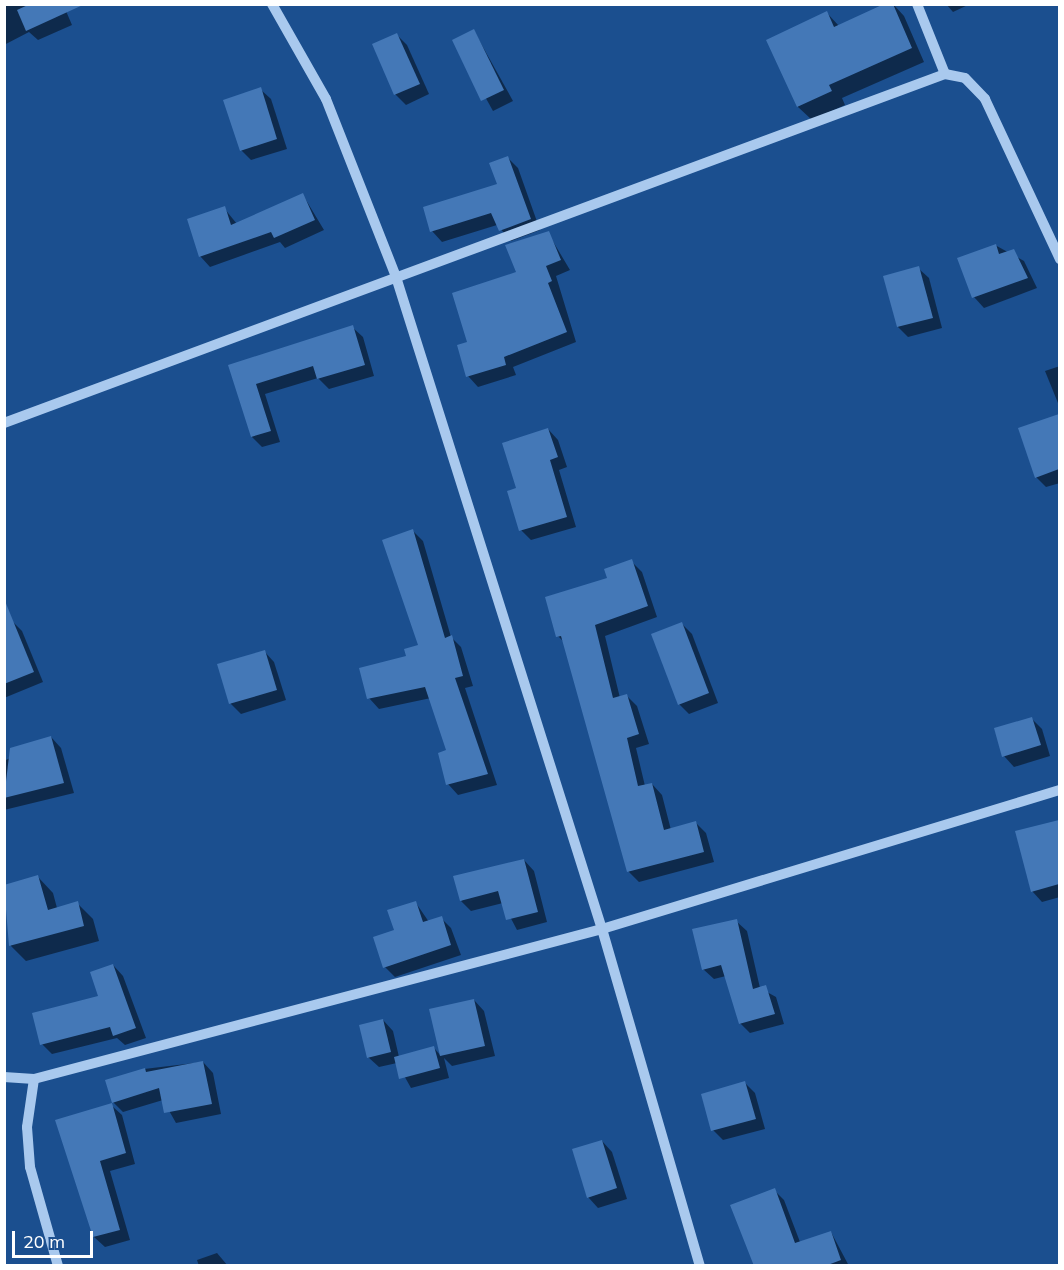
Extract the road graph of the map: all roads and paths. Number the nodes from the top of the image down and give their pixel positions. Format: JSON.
{"nodes":[{"id":1,"x":272,"y":4,"type":"edge"},
{"id":2,"x":917,"y":4,"type":"edge"},
{"id":3,"x":945,"y":74,"type":"junction"},
{"id":4,"x":1059,"y":259,"type":"edge"},
{"id":5,"x":396,"y":277,"type":"junction"},
{"id":6,"x":4,"y":423,"type":"edge"},
{"id":7,"x":1059,"y":790,"type":"edge"},
{"id":8,"x":602,"y":929,"type":"junction"},
{"id":9,"x":4,"y":1077,"type":"edge"},
{"id":10,"x":34,"y":1079,"type":"junction"},
{"id":11,"x":58,"y":1266,"type":"edge"},
{"id":12,"x":700,"y":1266,"type":"edge"}],
"edges":[{"from":1,"to":5,"type":"street"},
{"from":2,"to":3,"type":"street"},
{"from":3,"to":4,"type":"street"},
{"from":3,"to":5,"type":"street"},
{"from":5,"to":6,"type":"street"},
{"from":5,"to":8,"type":"street"},
{"from":7,"to":8,"type":"street"},
{"from":8,"to":10,"type":"street"},
{"from":8,"to":12,"type":"street"},
{"from":9,"to":10,"type":"street"},
{"from":10,"to":11,"type":"street"}]}
